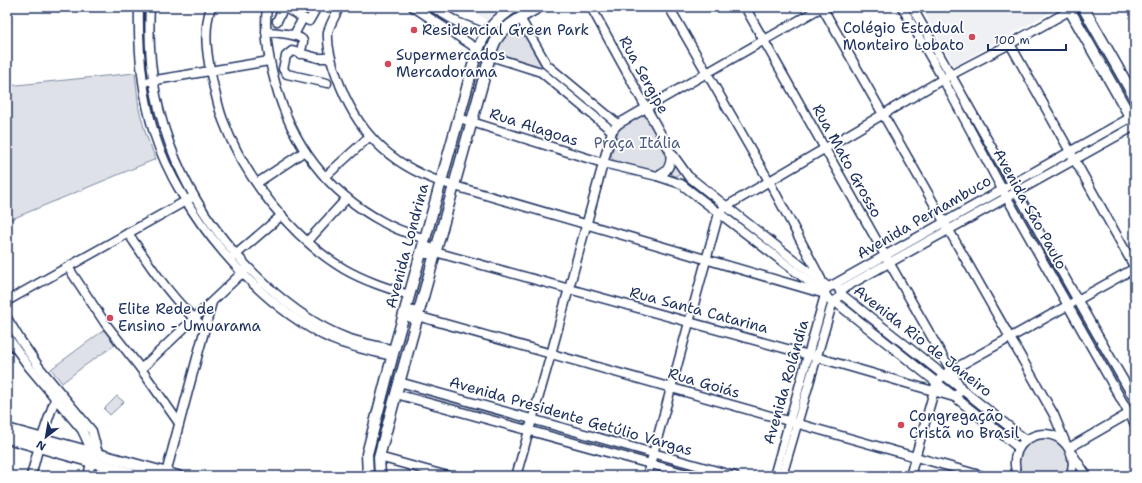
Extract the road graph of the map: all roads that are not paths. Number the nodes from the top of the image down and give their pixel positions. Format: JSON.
{"nodes":[{"id":1,"x":139,"y":7,"type":"edge"},
{"id":2,"x":150,"y":7,"type":"edge"},
{"id":3,"x":211,"y":7,"type":"edge"},
{"id":4,"x":267,"y":7,"type":"edge"},
{"id":5,"x":283,"y":7,"type":"edge"},
{"id":6,"x":317,"y":7,"type":"edge"},
{"id":7,"x":339,"y":7,"type":"edge"},
{"id":8,"x":414,"y":7,"type":"edge"},
{"id":9,"x":432,"y":7,"type":"edge"},
{"id":10,"x":515,"y":7,"type":"edge"},
{"id":11,"x":539,"y":7,"type":"edge"},
{"id":12,"x":591,"y":7,"type":"edge"},
{"id":13,"x":669,"y":7,"type":"edge"},
{"id":14,"x":745,"y":7,"type":"edge"},
{"id":15,"x":822,"y":7,"type":"edge"},
{"id":16,"x":902,"y":7,"type":"edge"},
{"id":17,"x":912,"y":7,"type":"edge"},
{"id":18,"x":1083,"y":7,"type":"edge"},
{"id":19,"x":1071,"y":8,"type":"edge"},
{"id":20,"x":303,"y":18,"type":"junction"},
{"id":21,"x":520,"y":18,"type":"junction"},
{"id":22,"x":277,"y":21,"type":"dead end"},
{"id":23,"x":488,"y":31,"type":"junction"},
{"id":24,"x":266,"y":32,"type":"junction"},
{"id":25,"x":294,"y":35,"type":"junction"},
{"id":26,"x":764,"y":40,"type":"junction"},
{"id":27,"x":1010,"y":44,"type":"junction"},
{"id":28,"x":476,"y":51,"type":"junction"},
{"id":29,"x":300,"y":54,"type":"junction"},
{"id":30,"x":490,"y":56,"type":"junction"},
{"id":31,"x":331,"y":58,"type":"junction"},
{"id":32,"x":269,"y":61,"type":"junction"},
{"id":33,"x":547,"y":65,"type":"junction"},
{"id":34,"x":1116,"y":65,"type":"junction"},
{"id":35,"x":210,"y":71,"type":"junction"},
{"id":36,"x":1105,"y":71,"type":"junction"},
{"id":37,"x":541,"y":72,"type":"junction"},
{"id":38,"x":707,"y":73,"type":"junction"},
{"id":39,"x":951,"y":75,"type":"junction"},
{"id":40,"x":943,"y":79,"type":"junction"},
{"id":41,"x":154,"y":81,"type":"junction"},
{"id":42,"x":144,"y":82,"type":"junction"},
{"id":43,"x":327,"y":83,"type":"dead end"},
{"id":44,"x":467,"y":88,"type":"junction"},
{"id":45,"x":479,"y":92,"type":"junction"},
{"id":46,"x":1135,"y":98,"type":"edge"},
{"id":47,"x":646,"y":108,"type":"junction"},
{"id":48,"x":883,"y":114,"type":"junction"},
{"id":49,"x":459,"y":118,"type":"junction"},
{"id":50,"x":1134,"y":121,"type":"edge"},
{"id":51,"x":471,"y":122,"type":"junction"},
{"id":52,"x":618,"y":124,"type":"junction"},
{"id":53,"x":612,"y":131,"type":"junction"},
{"id":54,"x":370,"y":136,"type":"junction"},
{"id":55,"x":824,"y":148,"type":"junction"},
{"id":56,"x":305,"y":150,"type":"junction"},
{"id":57,"x":670,"y":151,"type":"junction"},
{"id":58,"x":1070,"y":152,"type":"junction"},
{"id":59,"x":1075,"y":160,"type":"junction"},
{"id":60,"x":603,"y":163,"type":"junction"},
{"id":61,"x":656,"y":176,"type":"junction"},
{"id":62,"x":688,"y":176,"type":"junction"},
{"id":63,"x":325,"y":177,"type":"junction"},
{"id":64,"x":769,"y":181,"type":"junction"},
{"id":65,"x":440,"y":182,"type":"junction"},
{"id":66,"x":257,"y":183,"type":"junction"},
{"id":67,"x":681,"y":184,"type":"junction"},
{"id":68,"x":1012,"y":184,"type":"junction"},
{"id":69,"x":454,"y":185,"type":"junction"},
{"id":70,"x":1002,"y":189,"type":"junction"},
{"id":71,"x":1017,"y":193,"type":"junction"},
{"id":72,"x":190,"y":198,"type":"junction"},
{"id":73,"x":347,"y":198,"type":"junction"},
{"id":74,"x":1007,"y":198,"type":"junction"},
{"id":75,"x":727,"y":206,"type":"junction"},
{"id":76,"x":720,"y":214,"type":"junction"},
{"id":77,"x":282,"y":215,"type":"junction"},
{"id":78,"x":944,"y":222,"type":"junction"},
{"id":79,"x":586,"y":224,"type":"junction"},
{"id":80,"x":949,"y":231,"type":"junction"},
{"id":81,"x":128,"y":233,"type":"junction"},
{"id":82,"x":308,"y":242,"type":"junction"},
{"id":83,"x":424,"y":244,"type":"junction"},
{"id":84,"x":436,"y":252,"type":"junction"},
{"id":85,"x":885,"y":256,"type":"junction"},
{"id":86,"x":233,"y":258,"type":"junction"},
{"id":87,"x":810,"y":258,"type":"junction"},
{"id":88,"x":707,"y":259,"type":"junction"},
{"id":89,"x":890,"y":264,"type":"junction"},
{"id":90,"x":68,"y":267,"type":"junction"},
{"id":91,"x":1135,"y":268,"type":"edge"},
{"id":92,"x":800,"y":270,"type":"junction"},
{"id":93,"x":244,"y":271,"type":"junction"},
{"id":94,"x":794,"y":284,"type":"junction"},
{"id":95,"x":569,"y":289,"type":"junction"},
{"id":96,"x":826,"y":290,"type":"junction"},
{"id":97,"x":841,"y":293,"type":"junction"},
{"id":98,"x":409,"y":295,"type":"junction"},
{"id":99,"x":7,"y":301,"type":"edge"},
{"id":100,"x":834,"y":301,"type":"junction"},
{"id":101,"x":1077,"y":301,"type":"junction"},
{"id":102,"x":212,"y":302,"type":"junction"},
{"id":103,"x":1069,"y":306,"type":"junction"},
{"id":104,"x":405,"y":312,"type":"junction"},
{"id":105,"x":417,"y":316,"type":"junction"},
{"id":106,"x":7,"y":318,"type":"edge"},
{"id":107,"x":193,"y":319,"type":"junction"},
{"id":108,"x":689,"y":322,"type":"junction"},
{"id":109,"x":205,"y":328,"type":"junction"},
{"id":110,"x":18,"y":337,"type":"junction"},
{"id":111,"x":1011,"y":338,"type":"junction"},
{"id":112,"x":8,"y":342,"type":"edge"},
{"id":113,"x":393,"y":353,"type":"junction"},
{"id":114,"x":551,"y":354,"type":"junction"},
{"id":115,"x":812,"y":356,"type":"junction"},
{"id":116,"x":404,"y":363,"type":"junction"},
{"id":117,"x":141,"y":369,"type":"junction"},
{"id":118,"x":952,"y":371,"type":"junction"},
{"id":119,"x":943,"y":376,"type":"junction"},
{"id":120,"x":399,"y":382,"type":"junction"},
{"id":121,"x":386,"y":384,"type":"junction"},
{"id":122,"x":413,"y":386,"type":"junction"},
{"id":123,"x":935,"y":387,"type":"junction"},
{"id":124,"x":671,"y":388,"type":"junction"},
{"id":125,"x":962,"y":390,"type":"junction"},
{"id":126,"x":396,"y":394,"type":"junction"},
{"id":127,"x":57,"y":396,"type":"junction"},
{"id":128,"x":411,"y":398,"type":"junction"},
{"id":129,"x":954,"y":398,"type":"junction"},
{"id":130,"x":1135,"y":400,"type":"edge"},
{"id":131,"x":1132,"y":411,"type":"edge"},
{"id":132,"x":1054,"y":415,"type":"junction"},
{"id":133,"x":532,"y":420,"type":"junction"},
{"id":134,"x":794,"y":422,"type":"junction"},
{"id":135,"x":179,"y":423,"type":"junction"},
{"id":136,"x":1135,"y":424,"type":"edge"},
{"id":137,"x":7,"y":429,"type":"edge"},
{"id":138,"x":528,"y":431,"type":"junction"},
{"id":139,"x":1034,"y":436,"type":"junction"},
{"id":140,"x":7,"y":438,"type":"edge"},
{"id":141,"x":1026,"y":440,"type":"junction"},
{"id":142,"x":40,"y":443,"type":"junction"},
{"id":143,"x":1019,"y":448,"type":"junction"},
{"id":144,"x":1068,"y":448,"type":"junction"},
{"id":145,"x":653,"y":454,"type":"junction"},
{"id":146,"x":380,"y":457,"type":"junction"},
{"id":147,"x":915,"y":457,"type":"junction"},
{"id":148,"x":92,"y":459,"type":"junction"},
{"id":149,"x":650,"y":464,"type":"junction"},
{"id":150,"x":166,"y":472,"type":"junction"},
{"id":151,"x":1017,"y":475,"type":"edge"},
{"id":152,"x":31,"y":476,"type":"edge"},
{"id":153,"x":88,"y":476,"type":"edge"},
{"id":154,"x":140,"y":476,"type":"edge"},
{"id":155,"x":178,"y":476,"type":"edge"},
{"id":156,"x":368,"y":476,"type":"edge"},
{"id":157,"x":380,"y":476,"type":"edge"},
{"id":158,"x":448,"y":476,"type":"edge"},
{"id":159,"x":516,"y":476,"type":"edge"},
{"id":160,"x":647,"y":476,"type":"edge"},
{"id":161,"x":694,"y":476,"type":"edge"},
{"id":162,"x":735,"y":476,"type":"edge"},
{"id":163,"x":774,"y":476,"type":"edge"},
{"id":164,"x":782,"y":476,"type":"edge"},
{"id":165,"x":910,"y":476,"type":"edge"},
{"id":166,"x":983,"y":476,"type":"edge"},
{"id":167,"x":1070,"y":476,"type":"edge"},
{"id":168,"x":1087,"y":476,"type":"edge"}],
"edges":[{"from":1,"to":42,"type":"street"},
{"from":2,"to":41,"type":"street"},
{"from":3,"to":35,"type":"street"},
{"from":4,"to":24,"type":"street"},
{"from":5,"to":20,"type":"street"},
{"from":5,"to":22,"type":"street"},
{"from":6,"to":20,"type":"street"},
{"from":7,"to":31,"type":"street"},
{"from":8,"to":28,"type":"street"},
{"from":9,"to":23,"type":"street"},
{"from":10,"to":23,"type":"main road","name":"Avenida Londrina"},
{"from":11,"to":21,"type":"main road"},
{"from":12,"to":47,"type":"street","name":"Rua Sergipe"},
{"from":13,"to":38,"type":"street"},
{"from":14,"to":26,"type":"street","name":"Rua Mato Grosso"},
{"from":15,"to":26,"type":"street"},
{"from":15,"to":48,"type":"street"},
{"from":16,"to":40,"type":"street","name":"Avenida São Paulo"},
{"from":17,"to":39,"type":"street","name":"Avenida São Paulo"},
{"from":18,"to":34,"type":"main road"},
{"from":19,"to":27,"type":"street"},
{"from":19,"to":36,"type":"main road"},
{"from":20,"to":25,"type":"street"},
{"from":21,"to":30,"type":"main road","name":"Avenida Londrina"},
{"from":21,"to":33,"type":"street"},
{"from":23,"to":28,"type":"main road","name":"Avenida Londrina"},
{"from":24,"to":25,"type":"street"},
{"from":24,"to":32,"type":"street"},
{"from":25,"to":29,"type":"street"},
{"from":26,"to":38,"type":"street"},
{"from":26,"to":55,"type":"street","name":"Rua Mato Grosso"},
{"from":27,"to":39,"type":"street"},
{"from":27,"to":58,"type":"street"},
{"from":28,"to":30,"type":"main road"},
{"from":28,"to":44,"type":"main road","name":"Avenida Londrina"},
{"from":29,"to":31,"type":"street"},
{"from":29,"to":43,"type":"street"},
{"from":30,"to":37,"type":"street"},
{"from":30,"to":45,"type":"main road","name":"Avenida Londrina"},
{"from":31,"to":54,"type":"street"},
{"from":32,"to":35,"type":"street"},
{"from":32,"to":56,"type":"street"},
{"from":33,"to":37,"type":"street"},
{"from":33,"to":52,"type":"street"},
{"from":34,"to":36,"type":"main road"},
{"from":34,"to":46,"type":"main road"},
{"from":35,"to":41,"type":"street"},
{"from":35,"to":66,"type":"street"},
{"from":36,"to":50,"type":"main road"},
{"from":37,"to":53,"type":"street"},
{"from":38,"to":47,"type":"street"},
{"from":38,"to":64,"type":"street"},
{"from":39,"to":40,"type":"street"},
{"from":39,"to":68,"type":"street","name":"Avenida São Paulo"},
{"from":40,"to":48,"type":"street"},
{"from":40,"to":70,"type":"street","name":"Avenida São Paulo"},
{"from":41,"to":42,"type":"street"},
{"from":41,"to":72,"type":"street"},
{"from":42,"to":72,"type":"street"},
{"from":44,"to":45,"type":"main road"},
{"from":44,"to":49,"type":"main road","name":"Avenida Londrina"},
{"from":45,"to":51,"type":"main road","name":"Avenida Londrina"},
{"from":47,"to":52,"type":"street"},
{"from":47,"to":57,"type":"street","name":"Rua Sergipe"},
{"from":48,"to":55,"type":"street"},
{"from":48,"to":78,"type":"street"},
{"from":49,"to":51,"type":"street","name":"Rua Alagoas"},
{"from":49,"to":65,"type":"main road","name":"Avenida Londrina"},
{"from":50,"to":58,"type":"street","name":"Avenida Pernambuco"},
{"from":50,"to":59,"type":"street","name":"Avenida Pernambuco"},
{"from":51,"to":60,"type":"street","name":"Rua Alagoas"},
{"from":51,"to":69,"type":"main road","name":"Avenida Londrina"},
{"from":52,"to":53,"type":"street"},
{"from":53,"to":60,"type":"street"},
{"from":54,"to":63,"type":"street"},
{"from":54,"to":65,"type":"street"},
{"from":55,"to":64,"type":"street"},
{"from":55,"to":85,"type":"street","name":"Rua Mato Grosso"},
{"from":56,"to":63,"type":"street"},
{"from":56,"to":66,"type":"street"},
{"from":57,"to":61,"type":"street"},
{"from":57,"to":62,"type":"street","name":"Rua Sergipe"},
{"from":58,"to":59,"type":"street"},
{"from":58,"to":68,"type":"street","name":"Avenida Pernambuco"},
{"from":59,"to":71,"type":"street","name":"Avenida Pernambuco"},
{"from":59,"to":91,"type":"street"},
{"from":60,"to":61,"type":"street","name":"Rua Alagoas"},
{"from":60,"to":79,"type":"street"},
{"from":61,"to":67,"type":"street","name":"Rua Alagoas"},
{"from":62,"to":67,"type":"street"},
{"from":62,"to":75,"type":"street"},
{"from":63,"to":73,"type":"street"},
{"from":64,"to":75,"type":"street"},
{"from":64,"to":87,"type":"street"},
{"from":65,"to":69,"type":"street"},
{"from":65,"to":83,"type":"main road","name":"Avenida Londrina"},
{"from":66,"to":77,"type":"street"},
{"from":67,"to":76,"type":"street"},
{"from":68,"to":70,"type":"street","name":"Avenida Pernambuco"},
{"from":68,"to":71,"type":"street","name":"Avenida São Paulo"},
{"from":69,"to":79,"type":"street"},
{"from":69,"to":84,"type":"main road","name":"Avenida Londrina"},
{"from":70,"to":74,"type":"street","name":"Avenida São Paulo"},
{"from":70,"to":78,"type":"street","name":"Avenida Pernambuco"},
{"from":71,"to":74,"type":"street","name":"Avenida Pernambuco"},
{"from":71,"to":101,"type":"street","name":"Avenida São Paulo"},
{"from":72,"to":81,"type":"street"},
{"from":72,"to":86,"type":"street"},
{"from":73,"to":82,"type":"street"},
{"from":73,"to":83,"type":"street"},
{"from":74,"to":80,"type":"street","name":"Avenida Pernambuco"},
{"from":74,"to":103,"type":"street","name":"Avenida São Paulo"},
{"from":75,"to":76,"type":"street"},
{"from":75,"to":92,"type":"street"},
{"from":76,"to":88,"type":"street"},
{"from":76,"to":92,"type":"street"},
{"from":77,"to":82,"type":"street"},
{"from":77,"to":86,"type":"street"},
{"from":78,"to":80,"type":"street"},
{"from":78,"to":85,"type":"street","name":"Avenida Pernambuco"},
{"from":79,"to":88,"type":"street"},
{"from":79,"to":95,"type":"street"},
{"from":80,"to":89,"type":"street","name":"Avenida Pernambuco"},
{"from":80,"to":111,"type":"street"},
{"from":81,"to":90,"type":"street"},
{"from":81,"to":107,"type":"street"},
{"from":82,"to":98,"type":"street"},
{"from":83,"to":84,"type":"street","name":"Rua Santa Catarina"},
{"from":83,"to":98,"type":"main road","name":"Avenida Londrina"},
{"from":84,"to":95,"type":"street","name":"Rua Santa Catarina"},
{"from":84,"to":105,"type":"main road","name":"Avenida Londrina"},
{"from":85,"to":89,"type":"street","name":"Rua Mato Grosso"},
{"from":85,"to":96,"type":"street","name":"Avenida Pernambuco"},
{"from":86,"to":93,"type":"street"},
{"from":87,"to":92,"type":"street"},
{"from":87,"to":96,"type":"street"},
{"from":88,"to":94,"type":"street"},
{"from":88,"to":108,"type":"street"},
{"from":89,"to":97,"type":"street","name":"Avenida Pernambuco"},
{"from":89,"to":118,"type":"street","name":"Rua Mato Grosso"},
{"from":90,"to":99,"type":"street"},
{"from":90,"to":117,"type":"street"},
{"from":91,"to":101,"type":"street"},
{"from":92,"to":94,"type":"street"},
{"from":92,"to":96,"type":"street"},
{"from":93,"to":102,"type":"street"},
{"from":93,"to":113,"type":"street"},
{"from":94,"to":96,"type":"street"},
{"from":95,"to":108,"type":"street","name":"Rua Santa Catarina"},
{"from":95,"to":114,"type":"street"},
{"from":96,"to":97,"type":"street"},
{"from":96,"to":100,"type":"street"},
{"from":96,"to":115,"type":"street","name":"Avenida Rolândia"},
{"from":97,"to":100,"type":"street"},
{"from":97,"to":119,"type":"street","name":"Avenida Rio de Janeiro"},
{"from":98,"to":104,"type":"main road","name":"Avenida Londrina"},
{"from":100,"to":115,"type":"street","name":"Avenida Rolândia"},
{"from":100,"to":123,"type":"street","name":"Avenida Rio de Janeiro"},
{"from":101,"to":103,"type":"street"},
{"from":101,"to":130,"type":"street","name":"Avenida São Paulo"},
{"from":102,"to":107,"type":"street"},
{"from":102,"to":109,"type":"street"},
{"from":103,"to":111,"type":"street"},
{"from":103,"to":131,"type":"street","name":"Avenida São Paulo"},
{"from":104,"to":105,"type":"street","name":"Rua Goiás"},
{"from":104,"to":113,"type":"main road","name":"Avenida Londrina"},
{"from":105,"to":114,"type":"street","name":"Rua Goiás"},
{"from":105,"to":116,"type":"main road","name":"Avenida Londrina"},
{"from":106,"to":110,"type":"street"},
{"from":107,"to":109,"type":"street"},
{"from":107,"to":117,"type":"street"},
{"from":108,"to":115,"type":"street","name":"Rua Santa Catarina"},
{"from":108,"to":124,"type":"street"},
{"from":109,"to":135,"type":"street"},
{"from":110,"to":112,"type":"street"},
{"from":110,"to":127,"type":"street"},
{"from":111,"to":118,"type":"street"},
{"from":111,"to":132,"type":"street"},
{"from":112,"to":127,"type":"street"},
{"from":113,"to":116,"type":"main road"},
{"from":113,"to":121,"type":"main road","name":"Avenida Londrina"},
{"from":114,"to":124,"type":"street","name":"Rua Goiás"},
{"from":114,"to":133,"type":"street"},
{"from":115,"to":123,"type":"street","name":"Rua Santa Catarina"},
{"from":115,"to":134,"type":"street","name":"Avenida Rolândia"},
{"from":116,"to":120,"type":"main road","name":"Avenida Londrina"},
{"from":117,"to":135,"type":"street"},
{"from":118,"to":119,"type":"street"},
{"from":118,"to":125,"type":"street","name":"Rua Mato Grosso"},
{"from":119,"to":123,"type":"street"},
{"from":119,"to":125,"type":"street","name":"Avenida Rio de Janeiro"},
{"from":120,"to":122,"type":"street","name":"Avenida Presidente Getúlio Vargas"},
{"from":120,"to":126,"type":"main road","name":"Avenida Londrina"},
{"from":121,"to":126,"type":"main road"},
{"from":121,"to":156,"type":"main road","name":"Avenida Londrina"},
{"from":122,"to":128,"type":"street"},
{"from":122,"to":133,"type":"street","name":"Avenida Presidente Getúlio Vargas"},
{"from":123,"to":129,"type":"street","name":"Rua Santa Catarina"},
{"from":123,"to":147,"type":"street"},
{"from":124,"to":134,"type":"street","name":"Rua Goiás"},
{"from":124,"to":145,"type":"street"},
{"from":125,"to":129,"type":"street"},
{"from":125,"to":141,"type":"street","name":"Avenida Rio de Janeiro"},
{"from":126,"to":128,"type":"street","name":"Avenida Presidente Getúlio Vargas"},
{"from":126,"to":146,"type":"main road","name":"Avenida Londrina"},
{"from":127,"to":142,"type":"street"},
{"from":127,"to":148,"type":"street"},
{"from":128,"to":138,"type":"street","name":"Avenida Presidente Getúlio Vargas"},
{"from":129,"to":143,"type":"street","name":"Avenida Rio de Janeiro"},
{"from":131,"to":136,"type":"street","name":"Avenida São Paulo"},
{"from":131,"to":144,"type":"street"},
{"from":132,"to":139,"type":"street"},
{"from":132,"to":144,"type":"street"},
{"from":133,"to":138,"type":"street"},
{"from":133,"to":145,"type":"street","name":"Avenida Presidente Getúlio Vargas"},
{"from":134,"to":147,"type":"street","name":"Rua Goiás"},
{"from":134,"to":163,"type":"street","name":"Avenida Rolândia"},
{"from":134,"to":164,"type":"street","name":"Avenida Rolândia"},
{"from":135,"to":150,"type":"street"},
{"from":137,"to":142,"type":"main road"},
{"from":138,"to":149,"type":"street","name":"Avenida Presidente Getúlio Vargas"},
{"from":138,"to":159,"type":"street"},
{"from":139,"to":141,"type":"street"},
{"from":139,"to":144,"type":"street"},
{"from":140,"to":142,"type":"main road"},
{"from":141,"to":143,"type":"street"},
{"from":142,"to":148,"type":"main road"},
{"from":142,"to":152,"type":"street"},
{"from":143,"to":151,"type":"street"},
{"from":144,"to":167,"type":"street"},
{"from":144,"to":168,"type":"street"},
{"from":145,"to":149,"type":"street"},
{"from":145,"to":162,"type":"street","name":"Avenida Presidente Getúlio Vargas"},
{"from":146,"to":157,"type":"main road","name":"Avenida Londrina"},
{"from":146,"to":158,"type":"street"},
{"from":147,"to":165,"type":"street"},
{"from":147,"to":166,"type":"street","name":"Rua Goiás"},
{"from":148,"to":150,"type":"main road"},
{"from":148,"to":153,"type":"street"},
{"from":148,"to":154,"type":"main road"},
{"from":149,"to":160,"type":"street"},
{"from":149,"to":161,"type":"street","name":"Avenida Presidente Getúlio Vargas"},
{"from":150,"to":155,"type":"main road"}]}
